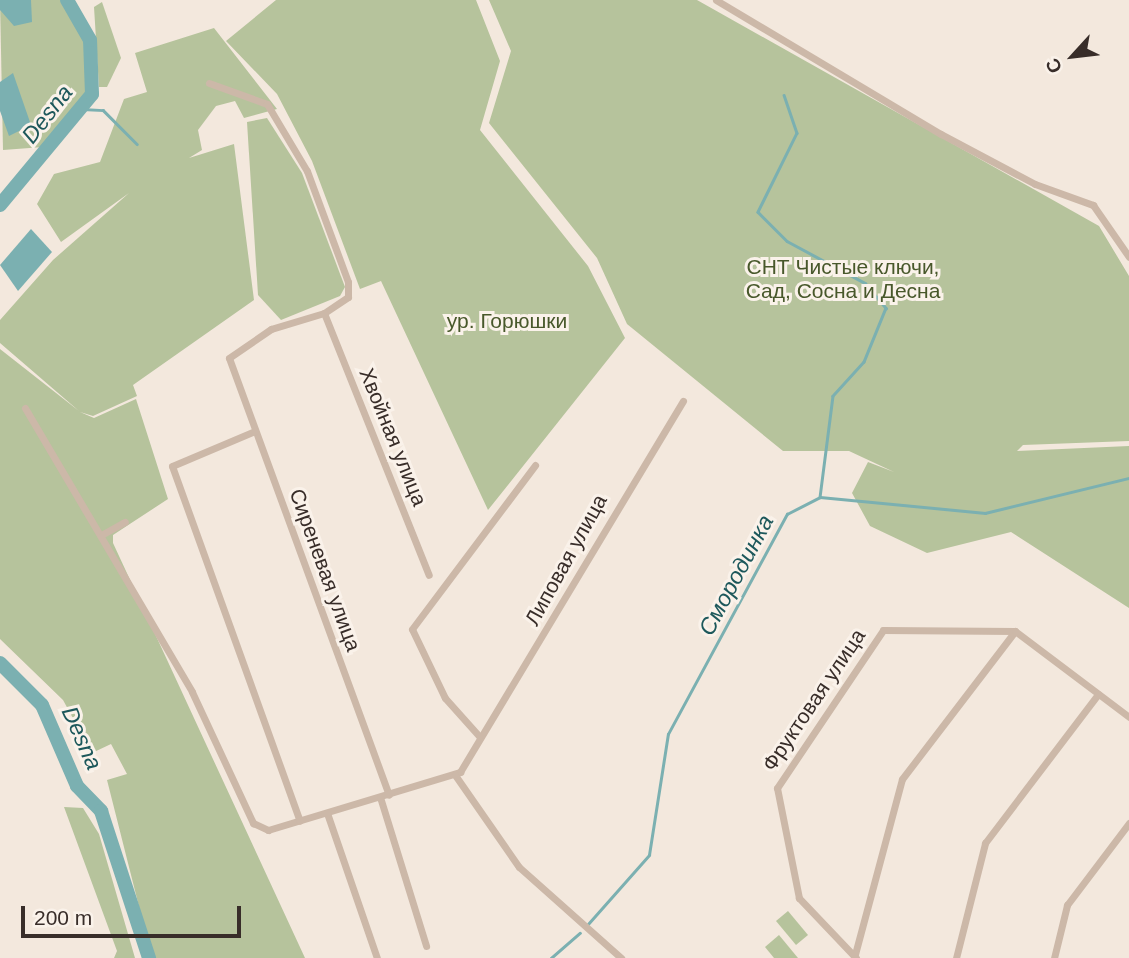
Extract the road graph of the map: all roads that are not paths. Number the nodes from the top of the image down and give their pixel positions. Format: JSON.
{"nodes":[{"id":1,"x":716,"y":0,"type":"edge"},
{"id":2,"x":209,"y":83,"type":"dead end"},
{"id":3,"x":1129,"y":257,"type":"edge"},
{"id":4,"x":324,"y":313,"type":"junction"},
{"id":5,"x":682,"y":401,"type":"dead end"},
{"id":6,"x":25,"y":408,"type":"dead end"},
{"id":7,"x":256,"y":430,"type":"junction"},
{"id":8,"x":535,"y":465,"type":"dead end"},
{"id":9,"x":125,"y":522,"type":"dead end"},
{"id":10,"x":103,"y":534,"type":"junction"},
{"id":11,"x":429,"y":575,"type":"dead end"},
{"id":12,"x":1015,"y":631,"type":"junction"},
{"id":13,"x":1098,"y":694,"type":"junction"},
{"id":14,"x":1129,"y":717,"type":"edge"},
{"id":15,"x":479,"y":736,"type":"junction"},
{"id":16,"x":455,"y":775,"type":"junction"},
{"id":17,"x":389,"y":794,"type":"junction"},
{"id":18,"x":380,"y":797,"type":"junction"},
{"id":19,"x":327,"y":813,"type":"junction"},
{"id":20,"x":300,"y":821,"type":"junction"},
{"id":21,"x":1129,"y":823,"type":"edge"},
{"id":22,"x":426,"y":946,"type":"dead end"},
{"id":23,"x":377,"y":958,"type":"edge"},
{"id":24,"x":621,"y":958,"type":"edge"},
{"id":25,"x":855,"y":958,"type":"edge"},
{"id":26,"x":956,"y":958,"type":"edge"},
{"id":27,"x":1054,"y":958,"type":"edge"}],
"edges":[{"from":1,"to":3,"type":"street"},
{"from":2,"to":4,"type":"street"},
{"from":4,"to":7,"type":"street","name":"Сиреневая улица"},
{"from":4,"to":11,"type":"street","name":"Хвойная улица"},
{"from":5,"to":15,"type":"street","name":"Липовая улица"},
{"from":6,"to":10,"type":"street"},
{"from":7,"to":17,"type":"street","name":"Сиреневая улица"},
{"from":7,"to":20,"type":"street"},
{"from":8,"to":15,"type":"street"},
{"from":9,"to":10,"type":"street"},
{"from":10,"to":20,"type":"street"},
{"from":12,"to":13,"type":"street"},
{"from":12,"to":25,"type":"street"},
{"from":12,"to":25,"type":"street","name":"Фруктовая улица"},
{"from":13,"to":14,"type":"street"},
{"from":13,"to":26,"type":"street"},
{"from":15,"to":16,"type":"street","name":"Липовая улица"},
{"from":16,"to":17,"type":"street"},
{"from":16,"to":24,"type":"street"},
{"from":17,"to":18,"type":"street"},
{"from":18,"to":19,"type":"street"},
{"from":18,"to":22,"type":"street"},
{"from":19,"to":20,"type":"street"},
{"from":19,"to":23,"type":"street"},
{"from":21,"to":27,"type":"street"}]}
